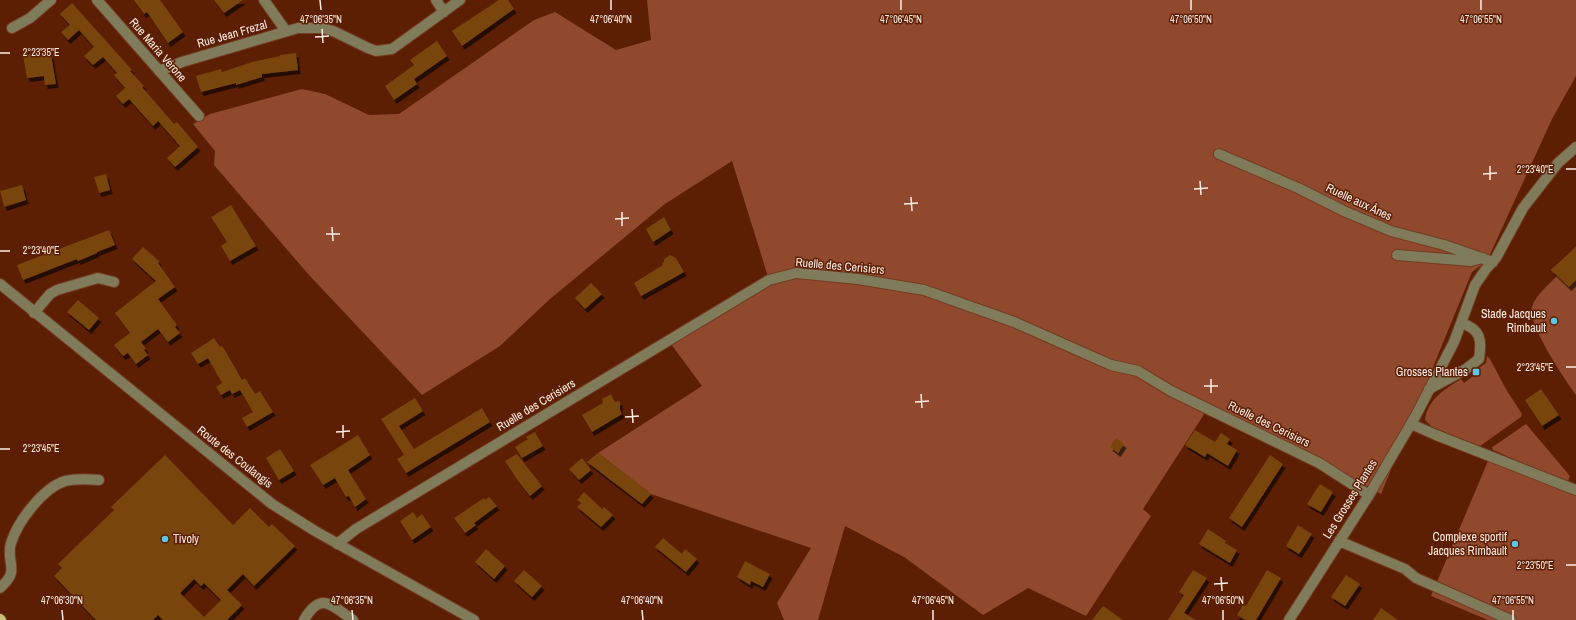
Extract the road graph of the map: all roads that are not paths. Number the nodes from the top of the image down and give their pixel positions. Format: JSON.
{"nodes":[{"id":1,"x":51,"y":0,"type":"edge"},
{"id":2,"x":97,"y":0,"type":"edge"},
{"id":3,"x":264,"y":0,"type":"edge"},
{"id":4,"x":436,"y":0,"type":"edge"},
{"id":5,"x":460,"y":0,"type":"edge"},
{"id":6,"x":444,"y":12,"type":"junction"},
{"id":7,"x":12,"y":28,"type":"dead end"},
{"id":8,"x":286,"y":31,"type":"junction"},
{"id":9,"x":159,"y":71,"type":"junction"},
{"id":10,"x":199,"y":116,"type":"dead end"},
{"id":11,"x":1576,"y":147,"type":"edge"},
{"id":12,"x":1219,"y":154,"type":"dead end"},
{"id":13,"x":1397,"y":255,"type":"dead end"},
{"id":14,"x":1488,"y":260,"type":"junction"},
{"id":15,"x":114,"y":282,"type":"dead end"},
{"id":16,"x":0,"y":284,"type":"edge"},
{"id":17,"x":34,"y":313,"type":"junction"},
{"id":18,"x":1461,"y":323,"type":"junction"},
{"id":19,"x":1429,"y":389,"type":"junction"},
{"id":20,"x":1411,"y":424,"type":"junction"},
{"id":21,"x":99,"y":480,"type":"dead end"},
{"id":22,"x":1576,"y":490,"type":"edge"},
{"id":23,"x":1369,"y":495,"type":"junction"},
{"id":24,"x":1339,"y":541,"type":"junction"},
{"id":25,"x":337,"y":544,"type":"junction"},
{"id":26,"x":0,"y":588,"type":"edge"},
{"id":27,"x":304,"y":620,"type":"edge"},
{"id":28,"x":353,"y":620,"type":"edge"},
{"id":29,"x":474,"y":620,"type":"edge"},
{"id":30,"x":1289,"y":620,"type":"edge"},
{"id":31,"x":1511,"y":620,"type":"edge"}],
"edges":[{"from":1,"to":7,"type":"street"},
{"from":2,"to":9,"type":"street","name":"Rue Maria Vérone"},
{"from":3,"to":8,"type":"street"},
{"from":4,"to":6,"type":"street"},
{"from":5,"to":6,"type":"street","name":"Rue Jean Frezal"},
{"from":6,"to":8,"type":"street","name":"Rue Jean Frezal"},
{"from":8,"to":9,"type":"street","name":"Rue Jean Frezal"},
{"from":9,"to":10,"type":"street","name":"Rue Maria Vérone"},
{"from":11,"to":14,"type":"street","name":"Les Grosses Plantes"},
{"from":12,"to":14,"type":"street","name":"Ruelle aux Ânes"},
{"from":13,"to":14,"type":"street"},
{"from":14,"to":18,"type":"street","name":"Les Grosses Plantes"},
{"from":15,"to":17,"type":"street"},
{"from":16,"to":17,"type":"street","name":"Route des Coulangis"},
{"from":17,"to":25,"type":"street","name":"Route des Coulangis"},
{"from":18,"to":19,"type":"street","name":"Les Grosses Plantes"},
{"from":18,"to":19,"type":"street"},
{"from":19,"to":20,"type":"street","name":"Les Grosses Plantes"},
{"from":20,"to":22,"type":"street"},
{"from":20,"to":23,"type":"street","name":"Les Grosses Plantes"},
{"from":21,"to":26,"type":"street"},
{"from":23,"to":24,"type":"street","name":"Les Grosses Plantes"},
{"from":23,"to":25,"type":"street","name":"Ruelle des Cerisiers"},
{"from":24,"to":30,"type":"street","name":"Les Grosses Plantes"},
{"from":24,"to":31,"type":"street"},
{"from":25,"to":29,"type":"street","name":"Route des Coulangis"},
{"from":27,"to":28,"type":"street"}]}
